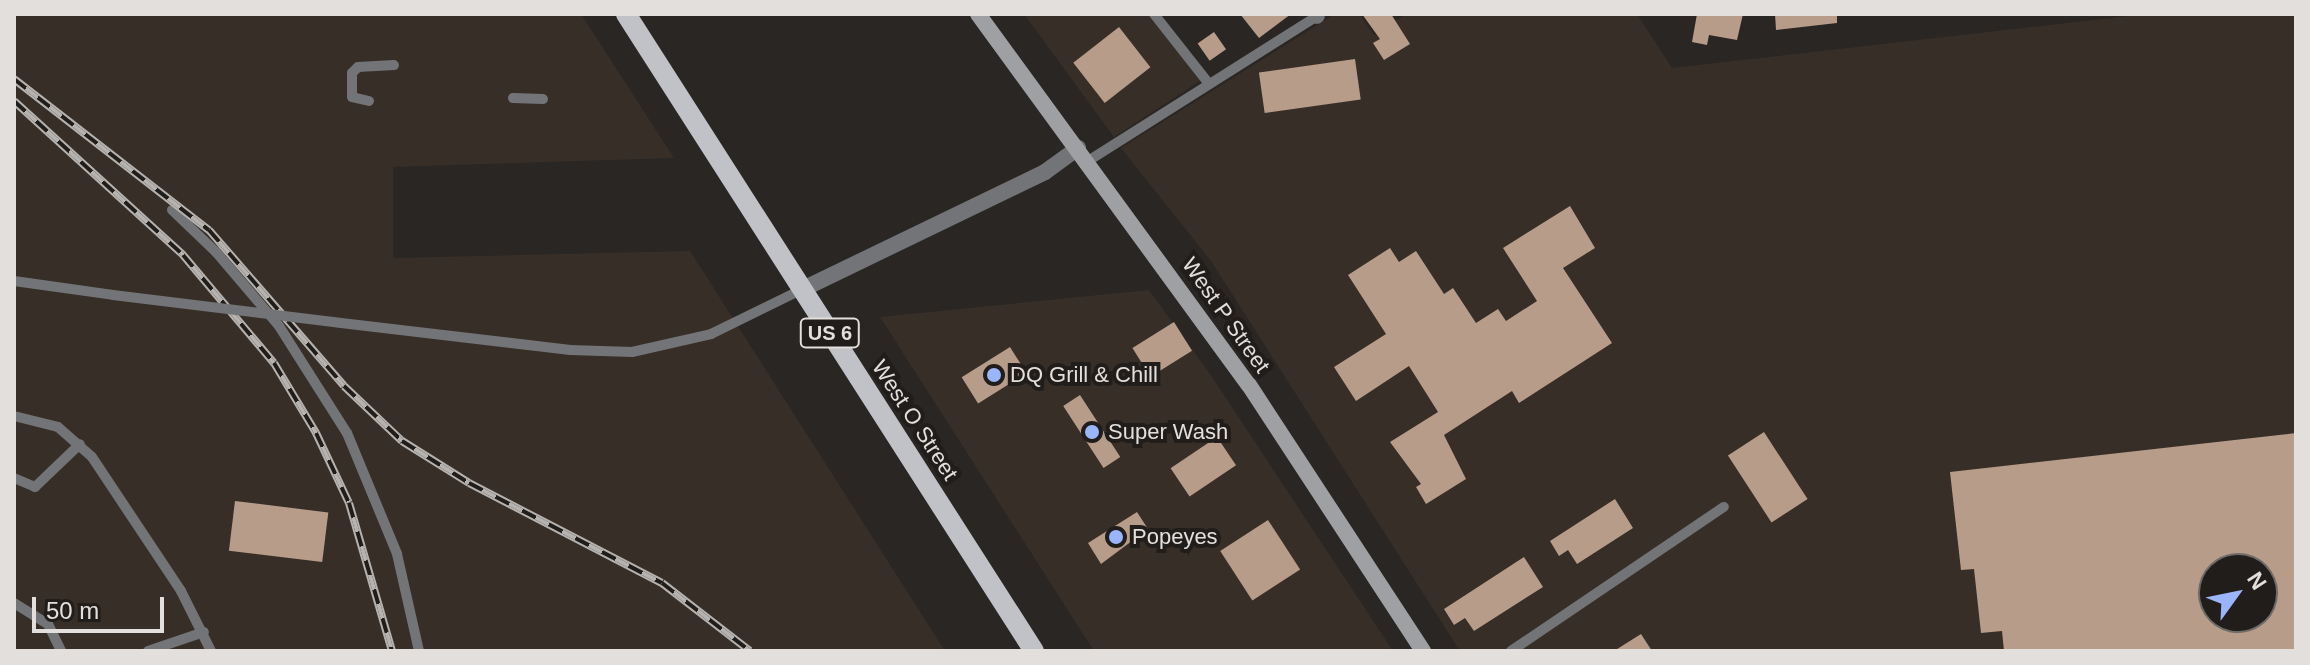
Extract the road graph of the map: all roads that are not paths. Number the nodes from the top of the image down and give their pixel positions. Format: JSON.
{"nodes":[{"id":1,"x":626,"y":14,"type":"edge"},
{"id":2,"x":978,"y":14,"type":"edge"},
{"id":3,"x":1154,"y":14,"type":"edge"},
{"id":4,"x":1318,"y":15,"type":"edge"},
{"id":5,"x":394,"y":65,"type":"dead end"},
{"id":6,"x":1209,"y":84,"type":"junction"},
{"id":7,"x":513,"y":98,"type":"dead end"},
{"id":8,"x":543,"y":99,"type":"dead end"},
{"id":9,"x":369,"y":101,"type":"dead end"},
{"id":10,"x":1083,"y":155,"type":"junction"},
{"id":11,"x":172,"y":210,"type":"dead end"},
{"id":12,"x":14,"y":281,"type":"edge"},
{"id":13,"x":803,"y":289,"type":"junction"},
{"id":14,"x":14,"y":416,"type":"edge"},
{"id":15,"x":80,"y":444,"type":"junction"},
{"id":16,"x":14,"y":478,"type":"edge"},
{"id":17,"x":1724,"y":507,"type":"dead end"},
{"id":18,"x":14,"y":603,"type":"edge"},
{"id":19,"x":204,"y":632,"type":"junction"},
{"id":20,"x":61,"y":651,"type":"edge"},
{"id":21,"x":148,"y":651,"type":"edge"},
{"id":22,"x":211,"y":651,"type":"edge"},
{"id":23,"x":419,"y":651,"type":"edge"},
{"id":24,"x":1034,"y":651,"type":"edge"},
{"id":25,"x":1423,"y":651,"type":"edge"},
{"id":26,"x":1511,"y":651,"type":"edge"}],
"edges":[{"from":1,"to":13,"type":"main road","name":"West O Street","number":"US 6"},
{"from":2,"to":10,"type":"street","name":"West P Street"},
{"from":3,"to":6,"type":"lane"},
{"from":4,"to":6,"type":"lane"},
{"from":5,"to":9,"type":"lane"},
{"from":6,"to":10,"type":"lane"},
{"from":7,"to":8,"type":"lane"},
{"from":10,"to":13,"type":"street"},
{"from":10,"to":25,"type":"street","name":"West P Street"},
{"from":11,"to":23,"type":"lane"},
{"from":12,"to":13,"type":"lane","bridge":true},
{"from":13,"to":24,"type":"main road","name":"West O Street","number":"US 6"},
{"from":14,"to":15,"type":"lane"},
{"from":15,"to":16,"type":"lane"},
{"from":15,"to":19,"type":"lane"},
{"from":17,"to":26,"type":"lane"},
{"from":18,"to":20,"type":"lane"},
{"from":19,"to":21,"type":"lane"},
{"from":19,"to":22,"type":"lane"}]}
